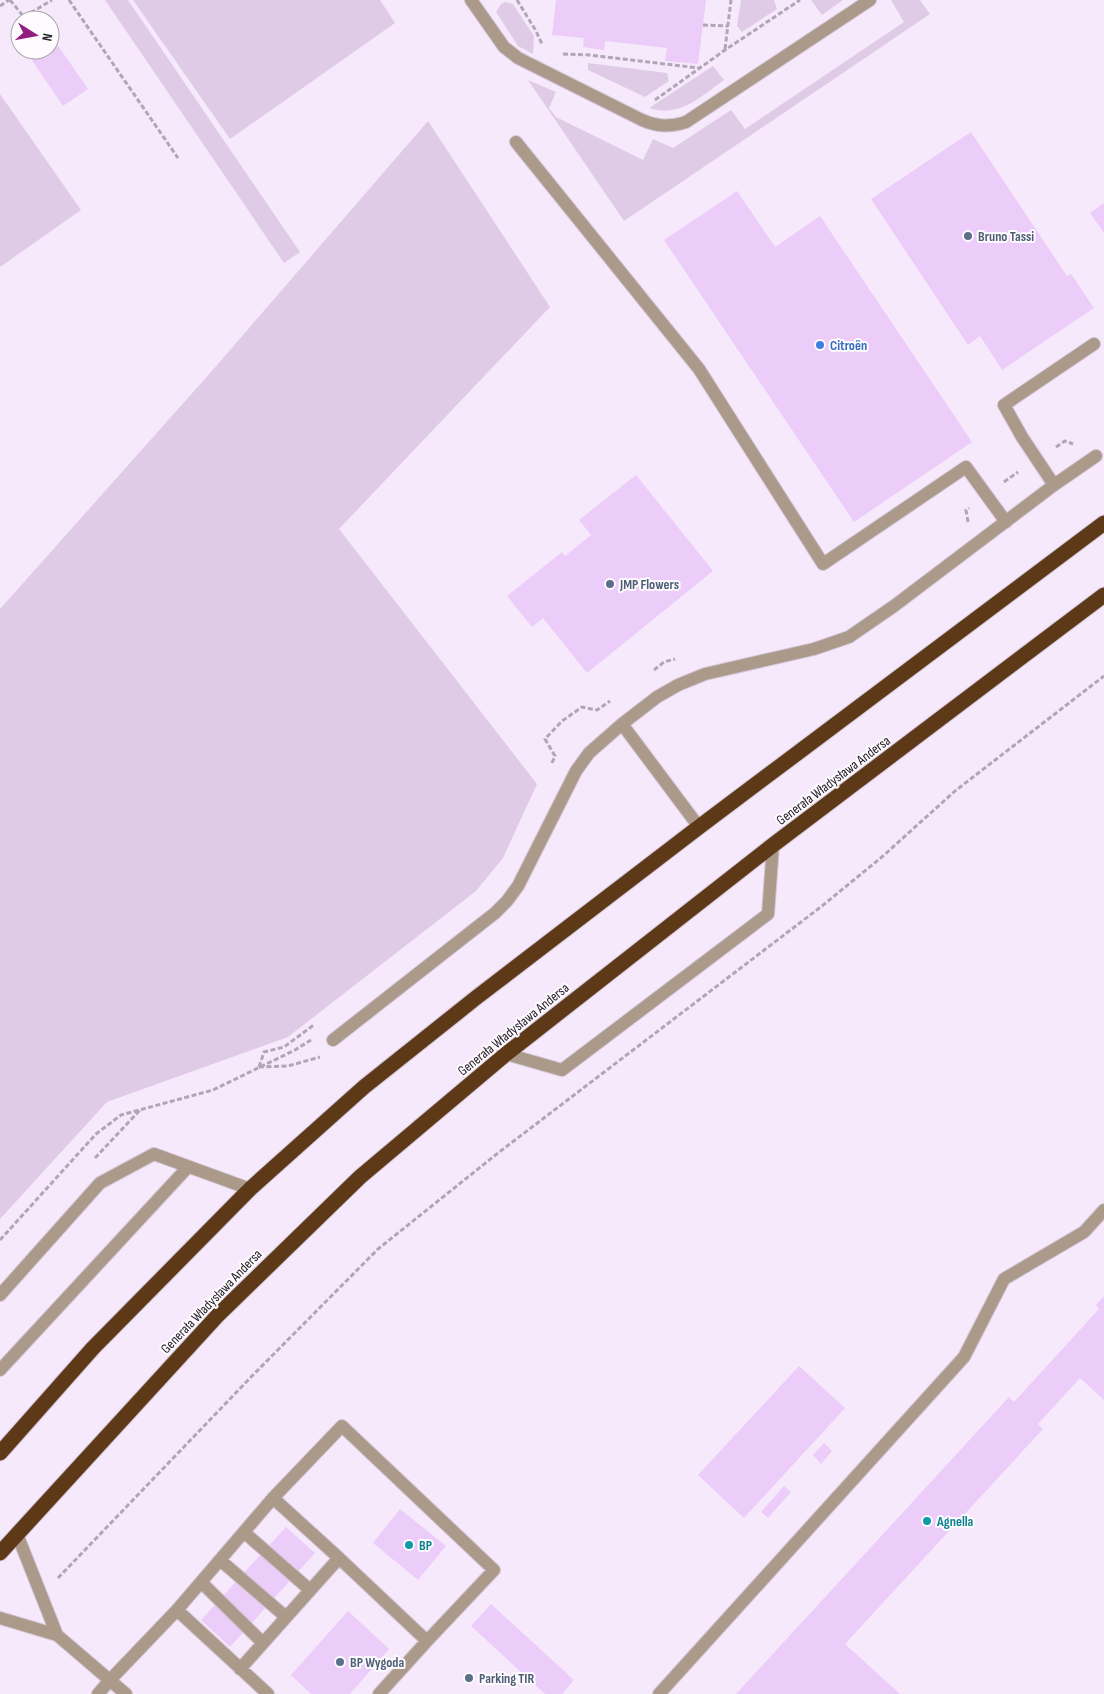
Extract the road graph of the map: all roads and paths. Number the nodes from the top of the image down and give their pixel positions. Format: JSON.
{"nodes":[{"id":1,"x":9,"y":0,"type":"edge"},
{"id":2,"x":52,"y":0,"type":"edge"},
{"id":3,"x":69,"y":0,"type":"edge"},
{"id":4,"x":517,"y":0,"type":"edge"},
{"id":5,"x":731,"y":0,"type":"edge"},
{"id":6,"x":800,"y":0,"type":"edge"},
{"id":7,"x":870,"y":0,"type":"edge"},
{"id":8,"x":474,"y":1,"type":"edge"},
{"id":9,"x":0,"y":6,"type":"edge"},
{"id":10,"x":703,"y":25,"type":"dead end"},
{"id":11,"x":728,"y":26,"type":"junction"},
{"id":12,"x":543,"y":46,"type":"dead end"},
{"id":13,"x":725,"y":50,"type":"junction"},
{"id":14,"x":554,"y":54,"type":"dead end"},
{"id":15,"x":700,"y":68,"type":"junction"},
{"id":16,"x":651,"y":103,"type":"dead end"},
{"id":17,"x":516,"y":142,"type":"dead end"},
{"id":18,"x":178,"y":158,"type":"dead end"},
{"id":19,"x":1094,"y":344,"type":"dead end"},
{"id":20,"x":1077,"y":444,"type":"dead end"},
{"id":21,"x":1096,"y":456,"type":"dead end"},
{"id":22,"x":1037,"y":459,"type":"junction"},
{"id":23,"x":1054,"y":485,"type":"junction"},
{"id":24,"x":986,"y":494,"type":"junction"},
{"id":25,"x":1006,"y":522,"type":"junction"},
{"id":26,"x":1104,"y":523,"type":"edge"},
{"id":27,"x":965,"y":529,"type":"dead end"},
{"id":28,"x":1104,"y":595,"type":"edge"},
{"id":29,"x":681,"y":658,"type":"dead end"},
{"id":30,"x":652,"y":671,"type":"dead end"},
{"id":31,"x":1104,"y":676,"type":"edge"},
{"id":32,"x":612,"y":700,"type":"dead end"},
{"id":33,"x":622,"y":724,"type":"junction"},
{"id":34,"x":551,"y":765,"type":"dead end"},
{"id":35,"x":699,"y":827,"type":"junction"},
{"id":36,"x":773,"y":845,"type":"junction"},
{"id":37,"x":318,"y":1022,"type":"dead end"},
{"id":38,"x":333,"y":1040,"type":"junction"},
{"id":39,"x":506,"y":1054,"type":"junction"},
{"id":40,"x":260,"y":1067,"type":"junction"},
{"id":41,"x":188,"y":1166,"type":"junction"},
{"id":42,"x":250,"y":1189,"type":"junction"},
{"id":43,"x":1104,"y":1210,"type":"edge"},
{"id":44,"x":0,"y":1240,"type":"edge"},
{"id":45,"x":0,"y":1295,"type":"edge"},
{"id":46,"x":0,"y":1370,"type":"edge"},
{"id":47,"x":0,"y":1452,"type":"edge"},
{"id":48,"x":273,"y":1498,"type":"junction"},
{"id":49,"x":244,"y":1533,"type":"junction"},
{"id":50,"x":17,"y":1534,"type":"junction"},
{"id":51,"x":0,"y":1553,"type":"edge"},
{"id":52,"x":339,"y":1558,"type":"junction"},
{"id":53,"x":220,"y":1560,"type":"junction"},
{"id":54,"x":55,"y":1581,"type":"dead end"},
{"id":55,"x":201,"y":1582,"type":"junction"},
{"id":56,"x":310,"y":1590,"type":"junction"},
{"id":57,"x":177,"y":1610,"type":"junction"},
{"id":58,"x":286,"y":1617,"type":"junction"},
{"id":59,"x":0,"y":1618,"type":"edge"},
{"id":60,"x":57,"y":1634,"type":"junction"},
{"id":61,"x":427,"y":1641,"type":"junction"},
{"id":62,"x":263,"y":1643,"type":"junction"},
{"id":63,"x":240,"y":1669,"type":"junction"},
{"id":64,"x":110,"y":1680,"type":"junction"},
{"id":65,"x":382,"y":1693,"type":"edge"},
{"id":66,"x":98,"y":1694,"type":"edge"},
{"id":67,"x":126,"y":1694,"type":"edge"},
{"id":68,"x":268,"y":1694,"type":"edge"},
{"id":69,"x":659,"y":1694,"type":"edge"}],
"edges":[{"from":1,"to":2,"type":"path"},
{"from":1,"to":9,"type":"path"},
{"from":3,"to":18,"type":"path"},
{"from":4,"to":12,"type":"path"},
{"from":5,"to":11,"type":"path"},
{"from":6,"to":13,"type":"path"},
{"from":7,"to":8,"type":"street"},
{"from":10,"to":11,"type":"path"},
{"from":11,"to":13,"type":"path"},
{"from":13,"to":15,"type":"path"},
{"from":14,"to":15,"type":"path"},
{"from":15,"to":16,"type":"path"},
{"from":17,"to":24,"type":"street"},
{"from":19,"to":22,"type":"street"},
{"from":20,"to":22,"type":"path"},
{"from":21,"to":23,"type":"street"},
{"from":22,"to":23,"type":"street"},
{"from":22,"to":24,"type":"path"},
{"from":23,"to":25,"type":"street"},
{"from":24,"to":25,"type":"street"},
{"from":24,"to":27,"type":"path"},
{"from":25,"to":33,"type":"street"},
{"from":26,"to":35,"type":"highway"},
{"from":28,"to":36,"type":"highway","name":"Generała Władysława Andersa"},
{"from":29,"to":30,"type":"path"},
{"from":31,"to":54,"type":"path"},
{"from":32,"to":34,"type":"path"},
{"from":33,"to":35,"type":"street"},
{"from":33,"to":38,"type":"street"},
{"from":35,"to":42,"type":"highway"},
{"from":36,"to":39,"type":"highway","name":"Generała Władysława Andersa"},
{"from":36,"to":39,"type":"street"},
{"from":37,"to":40,"type":"path"},
{"from":38,"to":40,"type":"path"},
{"from":38,"to":40,"type":"path"},
{"from":39,"to":50,"type":"highway","name":"Generała Władysława Andersa"},
{"from":40,"to":44,"type":"path"},
{"from":41,"to":42,"type":"street"},
{"from":41,"to":45,"type":"street"},
{"from":41,"to":46,"type":"street"},
{"from":42,"to":47,"type":"highway"},
{"from":43,"to":69,"type":"street"},
{"from":48,"to":49,"type":"street"},
{"from":48,"to":52,"type":"street"},
{"from":48,"to":61,"type":"street"},
{"from":49,"to":53,"type":"street"},
{"from":49,"to":56,"type":"street"},
{"from":50,"to":51,"type":"highway","name":"Generała Władysława Andersa"},
{"from":50,"to":60,"type":"street"},
{"from":52,"to":56,"type":"street"},
{"from":52,"to":61,"type":"street"},
{"from":53,"to":55,"type":"street"},
{"from":53,"to":58,"type":"street"},
{"from":55,"to":57,"type":"street"},
{"from":55,"to":62,"type":"street"},
{"from":56,"to":58,"type":"street"},
{"from":57,"to":63,"type":"street"},
{"from":57,"to":64,"type":"street"},
{"from":58,"to":62,"type":"street"},
{"from":59,"to":60,"type":"street"},
{"from":60,"to":64,"type":"street"},
{"from":61,"to":65,"type":"street"},
{"from":62,"to":63,"type":"street"},
{"from":63,"to":68,"type":"street"},
{"from":64,"to":66,"type":"street"},
{"from":64,"to":67,"type":"street"}]}
